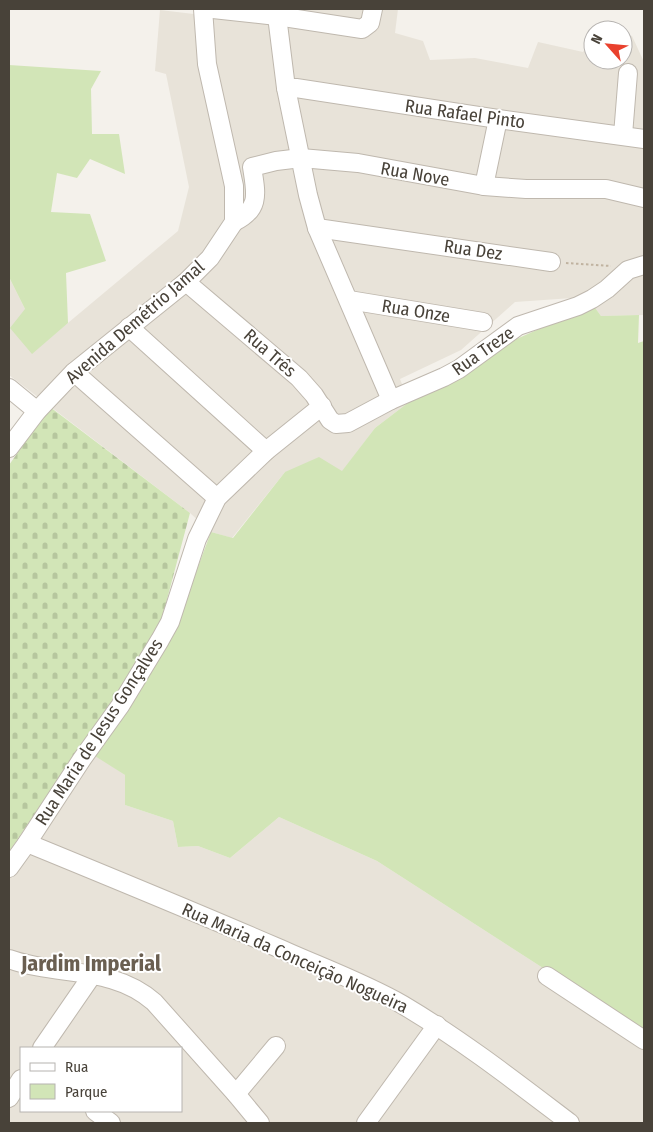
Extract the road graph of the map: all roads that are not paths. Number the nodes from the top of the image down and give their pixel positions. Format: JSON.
{"nodes":[{"id":1,"x":203,"y":9,"type":"edge"},
{"id":2,"x":213,"y":9,"type":"edge"},
{"id":3,"x":373,"y":9,"type":"edge"},
{"id":4,"x":278,"y":12,"type":"edge"},
{"id":5,"x":628,"y":73,"type":"dead end"},
{"id":6,"x":286,"y":88,"type":"junction"},
{"id":7,"x":498,"y":119,"type":"junction"},
{"id":8,"x":623,"y":135,"type":"junction"},
{"id":9,"x":644,"y":138,"type":"edge"},
{"id":10,"x":301,"y":158,"type":"junction"},
{"id":11,"x":484,"y":186,"type":"junction"},
{"id":12,"x":644,"y":198,"type":"edge"},
{"id":13,"x":234,"y":222,"type":"junction"},
{"id":14,"x":317,"y":228,"type":"junction"},
{"id":15,"x":551,"y":262,"type":"road end"},
{"id":16,"x":636,"y":267,"type":"edge"},
{"id":17,"x":186,"y":282,"type":"junction"},
{"id":18,"x":348,"y":300,"type":"junction"},
{"id":19,"x":483,"y":322,"type":"dead end"},
{"id":20,"x":129,"y":327,"type":"junction"},
{"id":21,"x":74,"y":372,"type":"junction"},
{"id":22,"x":9,"y":388,"type":"edge"},
{"id":23,"x":392,"y":400,"type":"junction"},
{"id":24,"x":322,"y":406,"type":"junction"},
{"id":25,"x":37,"y":411,"type":"junction"},
{"id":26,"x":348,"y":423,"type":"joint"},
{"id":27,"x":9,"y":448,"type":"edge"},
{"id":28,"x":266,"y":451,"type":"junction"},
{"id":29,"x":217,"y":498,"type":"junction"},
{"id":30,"x":27,"y":843,"type":"junction"},
{"id":31,"x":9,"y":868,"type":"edge"},
{"id":32,"x":9,"y":959,"type":"edge"},
{"id":33,"x":93,"y":974,"type":"junction"},
{"id":34,"x":547,"y":976,"type":"dead end"},
{"id":35,"x":436,"y":1025,"type":"junction"},
{"id":36,"x":644,"y":1040,"type":"edge"},
{"id":37,"x":276,"y":1046,"type":"dead end"},
{"id":38,"x":43,"y":1047,"type":"edge"},
{"id":39,"x":20,"y":1081,"type":"edge"},
{"id":40,"x":236,"y":1094,"type":"junction"},
{"id":41,"x":9,"y":1098,"type":"edge"},
{"id":42,"x":96,"y":1112,"type":"edge"},
{"id":43,"x":111,"y":1123,"type":"edge"},
{"id":44,"x":260,"y":1123,"type":"edge"},
{"id":45,"x":366,"y":1123,"type":"edge"},
{"id":46,"x":570,"y":1123,"type":"edge"}],
"edges":[{"from":1,"to":13,"type":"street"},
{"from":2,"to":4,"type":"street"},
{"from":3,"to":4,"type":"street"},
{"from":4,"to":6,"type":"street"},
{"from":5,"to":8,"type":"street"},
{"from":6,"to":7,"type":"street","name":"Rua Rafael Pinto"},
{"from":6,"to":10,"type":"street"},
{"from":7,"to":8,"type":"street","name":"Rua Rafael Pinto"},
{"from":7,"to":11,"type":"street"},
{"from":8,"to":9,"type":"street","name":"Rua Rafael Pinto"},
{"from":10,"to":11,"type":"street","name":"Rua Nove"},
{"from":10,"to":13,"type":"street","name":"Rua Nove"},
{"from":10,"to":14,"type":"street"},
{"from":11,"to":12,"type":"street","name":"Rua Nove"},
{"from":13,"to":17,"type":"street","name":"Avenida Demétrio Jamal"},
{"from":14,"to":15,"type":"street","name":"Rua Dez"},
{"from":14,"to":18,"type":"street"},
{"from":16,"to":23,"type":"street","name":"Rua Treze"},
{"from":17,"to":20,"type":"street","name":"Avenida Demétrio Jamal"},
{"from":17,"to":24,"type":"street","name":"Rua Três"},
{"from":18,"to":19,"type":"street","name":"Rua Onze"},
{"from":18,"to":23,"type":"street"},
{"from":20,"to":21,"type":"street","name":"Avenida Demétrio Jamal"},
{"from":20,"to":28,"type":"street"},
{"from":21,"to":25,"type":"street","name":"Avenida Demétrio Jamal"},
{"from":21,"to":29,"type":"street"},
{"from":22,"to":25,"type":"street"},
{"from":23,"to":26,"type":"street","name":"Rua Treze"},
{"from":24,"to":26,"type":"street","name":"Rua Três"},
{"from":24,"to":28,"type":"street","name":"Rua Maria de Jesus Gonçalves"},
{"from":25,"to":27,"type":"street","name":"Avenida Demétrio Jamal"},
{"from":28,"to":29,"type":"street","name":"Rua Maria de Jesus Gonçalves"},
{"from":29,"to":30,"type":"street","name":"Rua Maria de Jesus Gonçalves"},
{"from":30,"to":31,"type":"street","name":"Rua Maria de Jesus Gonçalves"},
{"from":30,"to":35,"type":"street","name":"Rua Maria da Conceição Nogueira"},
{"from":32,"to":33,"type":"street"},
{"from":33,"to":38,"type":"street"},
{"from":33,"to":40,"type":"street"},
{"from":34,"to":36,"type":"street"},
{"from":35,"to":45,"type":"street"},
{"from":35,"to":46,"type":"street","name":"Rua Maria da Conceição Nogueira"},
{"from":37,"to":40,"type":"street"},
{"from":39,"to":41,"type":"street"},
{"from":40,"to":44,"type":"street"},
{"from":42,"to":43,"type":"street"}]}
